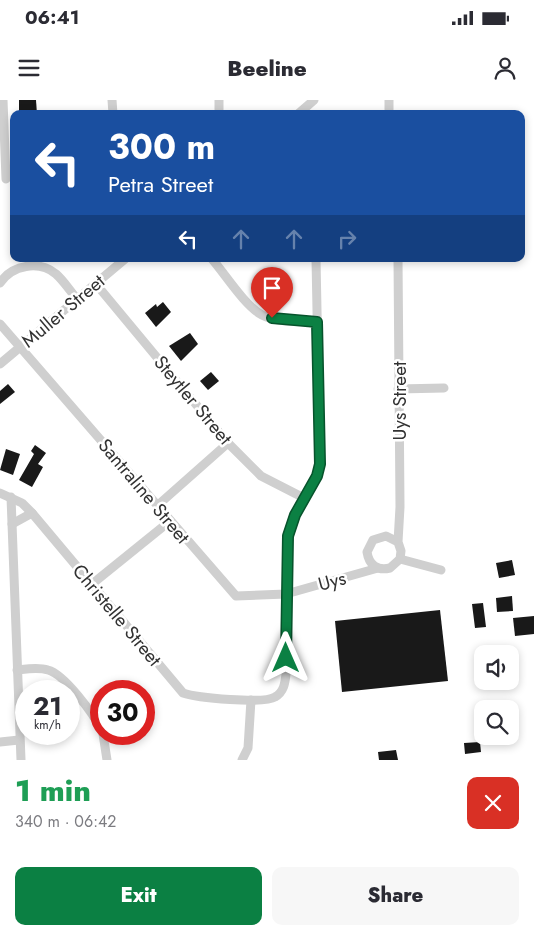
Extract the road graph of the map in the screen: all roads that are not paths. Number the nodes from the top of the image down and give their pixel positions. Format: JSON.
{"nodes":[{"id":1,"x":2,"y":100,"type":"edge"},
{"id":2,"x":314,"y":100,"type":"edge"},
{"id":3,"x":303,"y":110,"type":"edge"},
{"id":4,"x":7,"y":179,"type":"edge"},
{"id":5,"x":122,"y":262,"type":"edge"},
{"id":6,"x":214,"y":262,"type":"edge"},
{"id":7,"x":316,"y":262,"type":"edge"},
{"id":8,"x":398,"y":262,"type":"edge"},
{"id":9,"x":0,"y":283,"type":"edge"},
{"id":10,"x":96,"y":284,"type":"junction"},
{"id":11,"x":77,"y":299,"type":"junction"},
{"id":12,"x":317,"y":322,"type":"junction"},
{"id":13,"x":0,"y":324,"type":"edge"},
{"id":14,"x":20,"y":347,"type":"junction"},
{"id":15,"x":0,"y":364,"type":"edge"},
{"id":16,"x":444,"y":388,"type":"dead end"},
{"id":17,"x":398,"y":389,"type":"junction"},
{"id":18,"x":228,"y":443,"type":"junction"},
{"id":19,"x":0,"y":493,"type":"edge"},
{"id":20,"x":11,"y":496,"type":"junction"},
{"id":21,"x":304,"y":498,"type":"junction"},
{"id":22,"x":158,"y":506,"type":"junction"},
{"id":23,"x":32,"y":513,"type":"junction"},
{"id":24,"x":170,"y":521,"type":"junction"},
{"id":25,"x":12,"y":524,"type":"junction"},
{"id":26,"x":398,"y":542,"type":"junction"},
{"id":27,"x":400,"y":559,"type":"junction"},
{"id":28,"x":378,"y":568,"type":"junction"},
{"id":29,"x":441,"y":570,"type":"dead end"},
{"id":30,"x":92,"y":584,"type":"junction"},
{"id":31,"x":286,"y":594,"type":"junction"},
{"id":32,"x":17,"y":670,"type":"junction"},
{"id":33,"x":17,"y":680,"type":"edge"},
{"id":34,"x":250,"y":700,"type":"junction"},
{"id":35,"x":90,"y":712,"type":"edge"},
{"id":36,"x":15,"y":740,"type":"edge"},
{"id":37,"x":0,"y":742,"type":"edge"},
{"id":38,"x":20,"y":745,"type":"edge"},
{"id":39,"x":105,"y":745,"type":"edge"},
{"id":40,"x":22,"y":760,"type":"edge"},
{"id":41,"x":107,"y":760,"type":"edge"},
{"id":42,"x":242,"y":760,"type":"edge"}],
"edges":[{"from":1,"to":4,"type":"street"},
{"from":2,"to":3,"type":"street"},
{"from":5,"to":10,"type":"street","name":"Muller Street"},
{"from":6,"to":12,"type":"street"},
{"from":7,"to":12,"type":"street","name":"Christelle Street"},
{"from":8,"to":17,"type":"street","name":"Uys Street"},
{"from":9,"to":11,"type":"street"},
{"from":10,"to":11,"type":"street","name":"Muller Street"},
{"from":10,"to":18,"type":"street","name":"Steytler Street"},
{"from":11,"to":14,"type":"street","name":"Muller Street"},
{"from":12,"to":21,"type":"street","name":"Christelle Street"},
{"from":13,"to":14,"type":"street","name":"Santraline Street"},
{"from":14,"to":15,"type":"street","name":"Muller Street"},
{"from":14,"to":22,"type":"street","name":"Santraline Street"},
{"from":16,"to":17,"type":"street"},
{"from":17,"to":26,"type":"street","name":"Uys Street"},
{"from":18,"to":21,"type":"street","name":"Steytler Street"},
{"from":18,"to":22,"type":"street"},
{"from":19,"to":20,"type":"street","name":"Christelle Street"},
{"from":20,"to":23,"type":"street","name":"Christelle Street"},
{"from":20,"to":25,"type":"street"},
{"from":21,"to":31,"type":"street","name":"Christelle Street"},
{"from":22,"to":24,"type":"street","name":"Santraline Street"},
{"from":23,"to":25,"type":"street"},
{"from":23,"to":30,"type":"street","name":"Christelle Street"},
{"from":24,"to":30,"type":"street"},
{"from":24,"to":31,"type":"street","name":"Santraline Street"},
{"from":25,"to":32,"type":"street"},
{"from":26,"to":27,"type":"street"},
{"from":26,"to":28,"type":"street"},
{"from":27,"to":28,"type":"street"},
{"from":27,"to":29,"type":"street"},
{"from":28,"to":31,"type":"street","name":"Uys"},
{"from":30,"to":34,"type":"street","name":"Christelle Street"},
{"from":31,"to":34,"type":"street","name":"Christelle Street"},
{"from":32,"to":33,"type":"street"},
{"from":32,"to":35,"type":"street"},
{"from":34,"to":42,"type":"street"},
{"from":36,"to":37,"type":"street"},
{"from":38,"to":40,"type":"street"},
{"from":39,"to":41,"type":"street"}]}
